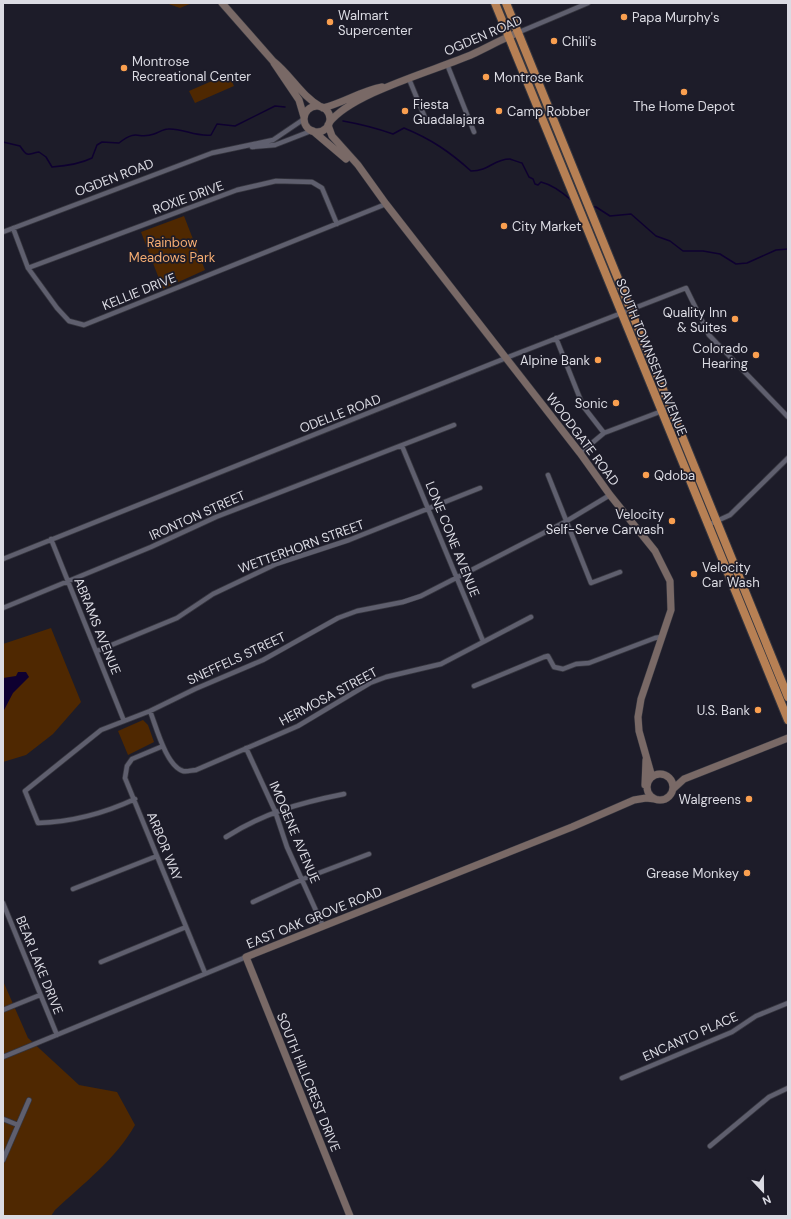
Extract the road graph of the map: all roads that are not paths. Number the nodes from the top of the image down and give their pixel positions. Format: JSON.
{"nodes":[{"id":1,"x":222,"y":3,"type":"edge"},
{"id":2,"x":495,"y":3,"type":"edge"},
{"id":3,"x":506,"y":3,"type":"edge"},
{"id":4,"x":588,"y":3,"type":"edge"},
{"id":5,"x":517,"y":33,"type":"junction"},
{"id":6,"x":509,"y":36,"type":"junction"},
{"id":7,"x":273,"y":61,"type":"junction"},
{"id":8,"x":447,"y":64,"type":"junction"},
{"id":9,"x":409,"y":79,"type":"junction"},
{"id":10,"x":322,"y":108,"type":"junction"},
{"id":11,"x":304,"y":118,"type":"junction"},
{"id":12,"x":426,"y":120,"type":"dead end"},
{"id":13,"x":328,"y":124,"type":"junction"},
{"id":14,"x":312,"y":131,"type":"junction"},
{"id":15,"x":474,"y":132,"type":"dead end"},
{"id":16,"x":234,"y":148,"type":"junction"},
{"id":17,"x":364,"y":174,"type":"junction"},
{"id":18,"x":386,"y":204,"type":"junction"},
{"id":19,"x":337,"y":224,"type":"junction"},
{"id":20,"x":13,"y":228,"type":"junction"},
{"id":21,"x":3,"y":232,"type":"edge"},
{"id":22,"x":28,"y":268,"type":"junction"},
{"id":23,"x":630,"y":310,"type":"junction"},
{"id":24,"x":621,"y":313,"type":"junction"},
{"id":25,"x":556,"y":338,"type":"junction"},
{"id":26,"x":506,"y":358,"type":"junction"},
{"id":27,"x":670,"y":408,"type":"junction"},
{"id":28,"x":662,"y":411,"type":"junction"},
{"id":29,"x":788,"y":417,"type":"edge"},
{"id":30,"x":454,"y":425,"type":"dead end"},
{"id":31,"x":604,"y":433,"type":"junction"},
{"id":32,"x":402,"y":446,"type":"junction"},
{"id":33,"x":580,"y":453,"type":"junction"},
{"id":34,"x":788,"y":458,"type":"edge"},
{"id":35,"x":548,"y":475,"type":"dead end"},
{"id":36,"x":480,"y":488,"type":"dead end"},
{"id":37,"x":610,"y":495,"type":"junction"},
{"id":38,"x":429,"y":508,"type":"junction"},
{"id":39,"x":565,"y":522,"type":"junction"},
{"id":40,"x":717,"y":522,"type":"junction"},
{"id":41,"x":708,"y":525,"type":"junction"},
{"id":42,"x":51,"y":539,"type":"junction"},
{"id":43,"x":3,"y":559,"type":"edge"},
{"id":44,"x":620,"y":572,"type":"dead end"},
{"id":45,"x":457,"y":577,"type":"junction"},
{"id":46,"x":68,"y":583,"type":"junction"},
{"id":47,"x":3,"y":608,"type":"edge"},
{"id":48,"x":531,"y":616,"type":"dead end"},
{"id":49,"x":661,"y":637,"type":"junction"},
{"id":50,"x":483,"y":641,"type":"junction"},
{"id":51,"x":96,"y":651,"type":"junction"},
{"id":52,"x":474,"y":686,"type":"dead end"},
{"id":53,"x":788,"y":697,"type":"edge"},
{"id":54,"x":150,"y":711,"type":"junction"},
{"id":55,"x":788,"y":720,"type":"edge"},
{"id":56,"x":124,"y":721,"type":"junction"},
{"id":57,"x":788,"y":738,"type":"edge"},
{"id":58,"x":163,"y":746,"type":"junction"},
{"id":59,"x":246,"y":748,"type":"junction"},
{"id":60,"x":646,"y":754,"type":"junction"},
{"id":61,"x":660,"y":774,"type":"junction"},
{"id":62,"x":652,"y":777,"type":"junction"},
{"id":63,"x":669,"y":778,"type":"junction"},
{"id":64,"x":684,"y":779,"type":"junction"},
{"id":65,"x":673,"y":789,"type":"junction"},
{"id":66,"x":645,"y":790,"type":"junction"},
{"id":67,"x":344,"y":794,"type":"dead end"},
{"id":68,"x":135,"y":799,"type":"junction"},
{"id":69,"x":655,"y":799,"type":"junction"},
{"id":70,"x":634,"y":800,"type":"junction"},
{"id":71,"x":275,"y":811,"type":"junction"},
{"id":72,"x":226,"y":837,"type":"dead end"},
{"id":73,"x":369,"y":854,"type":"dead end"},
{"id":74,"x":156,"y":856,"type":"junction"},
{"id":75,"x":303,"y":879,"type":"junction"},
{"id":76,"x":73,"y":889,"type":"dead end"},
{"id":77,"x":253,"y":902,"type":"dead end"},
{"id":78,"x":3,"y":903,"type":"edge"},
{"id":79,"x":322,"y":926,"type":"junction"},
{"id":80,"x":186,"y":927,"type":"junction"},
{"id":81,"x":246,"y":957,"type":"junction"},
{"id":82,"x":101,"y":962,"type":"dead end"},
{"id":83,"x":205,"y":973,"type":"junction"},
{"id":84,"x":40,"y":995,"type":"junction"},
{"id":85,"x":788,"y":1003,"type":"edge"},
{"id":86,"x":3,"y":1010,"type":"edge"},
{"id":87,"x":57,"y":1035,"type":"junction"},
{"id":88,"x":3,"y":1057,"type":"edge"},
{"id":89,"x":622,"y":1078,"type":"dead end"},
{"id":90,"x":788,"y":1088,"type":"edge"},
{"id":91,"x":29,"y":1100,"type":"dead end"},
{"id":92,"x":3,"y":1119,"type":"edge"},
{"id":93,"x":18,"y":1125,"type":"junction"},
{"id":94,"x":710,"y":1146,"type":"dead end"},
{"id":95,"x":3,"y":1160,"type":"edge"},
{"id":96,"x":350,"y":1216,"type":"edge"}],
"edges":[{"from":1,"to":7,"type":"street"},
{"from":2,"to":6,"type":"highway","name":"SOUTH TOWNSEND AVENUE"},
{"from":3,"to":5,"type":"highway","name":"SOUTH TOWNSEND AVENUE"},
{"from":4,"to":5,"type":"street","name":"OGDEN ROAD"},
{"from":5,"to":6,"type":"street","name":"OGDEN ROAD"},
{"from":5,"to":23,"type":"highway","name":"SOUTH TOWNSEND AVENUE"},
{"from":6,"to":8,"type":"street","name":"OGDEN ROAD"},
{"from":6,"to":24,"type":"highway","name":"SOUTH TOWNSEND AVENUE"},
{"from":7,"to":10,"type":"street"},
{"from":7,"to":11,"type":"street"},
{"from":8,"to":9,"type":"street","name":"OGDEN ROAD"},
{"from":8,"to":15,"type":"street"},
{"from":9,"to":10,"type":"street","name":"OGDEN ROAD"},
{"from":9,"to":12,"type":"street"},
{"from":9,"to":13,"type":"street","name":"OGDEN ROAD"},
{"from":10,"to":11,"type":"street"},
{"from":10,"to":13,"type":"street"},
{"from":11,"to":14,"type":"street"},
{"from":11,"to":16,"type":"street","name":"OGDEN ROAD"},
{"from":13,"to":14,"type":"street"},
{"from":13,"to":17,"type":"street","name":"WOODGATE ROAD"},
{"from":14,"to":16,"type":"street","name":"OGDEN ROAD"},
{"from":14,"to":17,"type":"street","name":"WOODGATE ROAD"},
{"from":16,"to":20,"type":"street","name":"OGDEN ROAD"},
{"from":17,"to":18,"type":"street","name":"WOODGATE ROAD"},
{"from":18,"to":19,"type":"street","name":"KELLIE DRIVE"},
{"from":18,"to":26,"type":"street","name":"WOODGATE ROAD"},
{"from":19,"to":22,"type":"street","name":"ROXIE DRIVE"},
{"from":19,"to":22,"type":"street","name":"KELLIE DRIVE"},
{"from":20,"to":21,"type":"street","name":"OGDEN ROAD"},
{"from":20,"to":22,"type":"street","name":"KELLIE DRIVE"},
{"from":23,"to":24,"type":"street","name":"ODELLE ROAD"},
{"from":23,"to":27,"type":"highway","name":"SOUTH TOWNSEND AVENUE"},
{"from":23,"to":29,"type":"street","name":"ODELLE ROAD"},
{"from":24,"to":25,"type":"street","name":"ODELLE ROAD"},
{"from":24,"to":28,"type":"highway","name":"SOUTH TOWNSEND AVENUE"},
{"from":25,"to":26,"type":"street","name":"ODELLE ROAD"},
{"from":25,"to":31,"type":"street"},
{"from":26,"to":33,"type":"street","name":"WOODGATE ROAD"},
{"from":26,"to":42,"type":"street","name":"ODELLE ROAD"},
{"from":27,"to":28,"type":"street"},
{"from":27,"to":40,"type":"highway","name":"SOUTH TOWNSEND AVENUE"},
{"from":28,"to":31,"type":"street"},
{"from":28,"to":41,"type":"highway","name":"SOUTH TOWNSEND AVENUE"},
{"from":30,"to":32,"type":"street","name":"IRONTON STREET"},
{"from":31,"to":33,"type":"street"},
{"from":32,"to":38,"type":"street","name":"LONE CONE AVENUE"},
{"from":32,"to":46,"type":"street","name":"IRONTON STREET"},
{"from":33,"to":37,"type":"street","name":"WOODGATE ROAD"},
{"from":34,"to":40,"type":"street"},
{"from":35,"to":39,"type":"street"},
{"from":36,"to":38,"type":"street","name":"WETTERHORN STREET"},
{"from":37,"to":39,"type":"street","name":"SNEFFELS STREET"},
{"from":37,"to":49,"type":"street","name":"WOODGATE ROAD"},
{"from":38,"to":45,"type":"street","name":"LONE CONE AVENUE"},
{"from":38,"to":51,"type":"street","name":"WETTERHORN STREET"},
{"from":39,"to":44,"type":"street"},
{"from":39,"to":45,"type":"street","name":"SNEFFELS STREET"},
{"from":40,"to":41,"type":"street"},
{"from":40,"to":53,"type":"highway","name":"SOUTH TOWNSEND AVENUE"},
{"from":41,"to":55,"type":"highway","name":"SOUTH TOWNSEND AVENUE"},
{"from":42,"to":43,"type":"street","name":"ODELLE ROAD"},
{"from":42,"to":46,"type":"street","name":"ABRAMS AVENUE"},
{"from":45,"to":50,"type":"street","name":"LONE CONE AVENUE"},
{"from":45,"to":54,"type":"street","name":"SNEFFELS STREET"},
{"from":46,"to":47,"type":"street","name":"IRONTON STREET"},
{"from":46,"to":51,"type":"street","name":"ABRAMS AVENUE"},
{"from":48,"to":50,"type":"street","name":"HERMOSA STREET"},
{"from":49,"to":52,"type":"street"},
{"from":49,"to":60,"type":"street","name":"WOODGATE ROAD"},
{"from":50,"to":59,"type":"street","name":"HERMOSA STREET"},
{"from":51,"to":56,"type":"street","name":"ABRAMS AVENUE"},
{"from":54,"to":56,"type":"street","name":"SNEFFELS STREET"},
{"from":54,"to":58,"type":"street"},
{"from":56,"to":68,"type":"street","name":"SNEFFELS STREET"},
{"from":57,"to":64,"type":"street"},
{"from":58,"to":59,"type":"street","name":"HERMOSA STREET"},
{"from":58,"to":68,"type":"street","name":"ARBOR WAY"},
{"from":59,"to":71,"type":"street","name":"IMOGENE AVENUE"},
{"from":60,"to":61,"type":"street","name":"WOODGATE ROAD"},
{"from":60,"to":62,"type":"street","name":"WOODGATE ROAD"},
{"from":60,"to":66,"type":"street","name":"WOODGATE ROAD"},
{"from":61,"to":62,"type":"street"},
{"from":61,"to":63,"type":"street"},
{"from":62,"to":66,"type":"street"},
{"from":63,"to":64,"type":"street"},
{"from":63,"to":65,"type":"street"},
{"from":64,"to":65,"type":"street"},
{"from":65,"to":69,"type":"street"},
{"from":66,"to":69,"type":"street"},
{"from":66,"to":70,"type":"street","name":"EAST OAK GROVE ROAD"},
{"from":67,"to":71,"type":"street"},
{"from":68,"to":74,"type":"street","name":"ARBOR WAY"},
{"from":69,"to":70,"type":"street","name":"EAST OAK GROVE ROAD"},
{"from":70,"to":79,"type":"street","name":"EAST OAK GROVE ROAD"},
{"from":71,"to":72,"type":"street"},
{"from":71,"to":75,"type":"street","name":"IMOGENE AVENUE"},
{"from":73,"to":75,"type":"street"},
{"from":74,"to":76,"type":"street"},
{"from":74,"to":80,"type":"street","name":"ARBOR WAY"},
{"from":75,"to":77,"type":"street"},
{"from":75,"to":79,"type":"street","name":"IMOGENE AVENUE"},
{"from":78,"to":84,"type":"street","name":"BEAR LAKE DRIVE"},
{"from":79,"to":81,"type":"street","name":"EAST OAK GROVE ROAD"},
{"from":80,"to":82,"type":"street"},
{"from":80,"to":83,"type":"street","name":"ARBOR WAY"},
{"from":81,"to":83,"type":"street","name":"EAST OAK GROVE ROAD"},
{"from":81,"to":96,"type":"street","name":"SOUTH HILLCREST DRIVE"},
{"from":83,"to":87,"type":"street","name":"EAST OAK GROVE ROAD"},
{"from":84,"to":86,"type":"street"},
{"from":84,"to":87,"type":"street","name":"BEAR LAKE DRIVE"},
{"from":85,"to":89,"type":"street","name":"ENCANTO PLACE"},
{"from":87,"to":88,"type":"street","name":"EAST OAK GROVE ROAD"},
{"from":90,"to":94,"type":"street"},
{"from":91,"to":93,"type":"street"},
{"from":92,"to":93,"type":"street"},
{"from":93,"to":95,"type":"street"}]}
